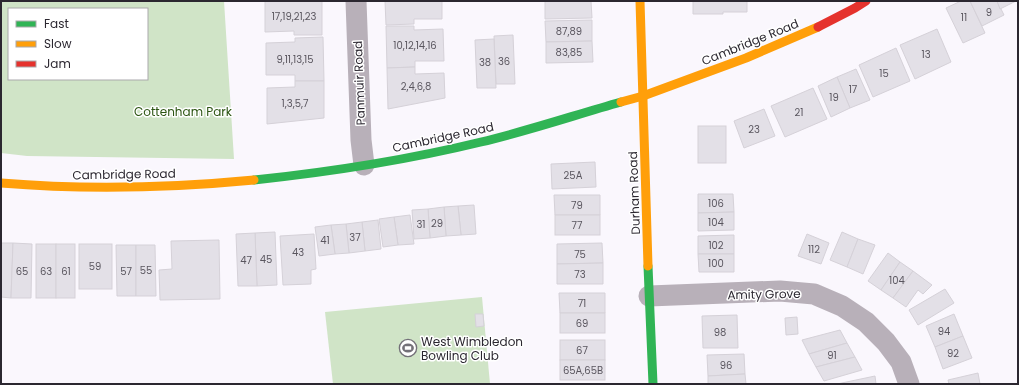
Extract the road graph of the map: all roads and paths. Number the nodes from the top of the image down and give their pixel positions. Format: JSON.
{"nodes":[{"id":1,"x":356,"y":1,"type":"edge"},
{"id":2,"x":640,"y":1,"type":"edge"},
{"id":3,"x":866,"y":1,"type":"edge"},
{"id":4,"x":643,"y":96,"type":"junction"},
{"id":5,"x":364,"y":165,"type":"junction"},
{"id":6,"x":1,"y":183,"type":"edge"},
{"id":7,"x":649,"y":296,"type":"junction"},
{"id":8,"x":653,"y":384,"type":"edge"},
{"id":9,"x":909,"y":384,"type":"edge"}],
"edges":[{"from":1,"to":5,"type":"street","name":"Panmuir Road"},
{"from":2,"to":4,"type":"street","name":"Durham Road"},
{"from":3,"to":4,"type":"street","name":"Cambridge Road"},
{"from":4,"to":5,"type":"street","name":"Cambridge Road"},
{"from":4,"to":7,"type":"street","name":"Durham Road"},
{"from":5,"to":6,"type":"street","name":"Cambridge Road"},
{"from":7,"to":8,"type":"street","name":"Durham Road"},
{"from":7,"to":9,"type":"street","name":"Amity Grove"}]}
